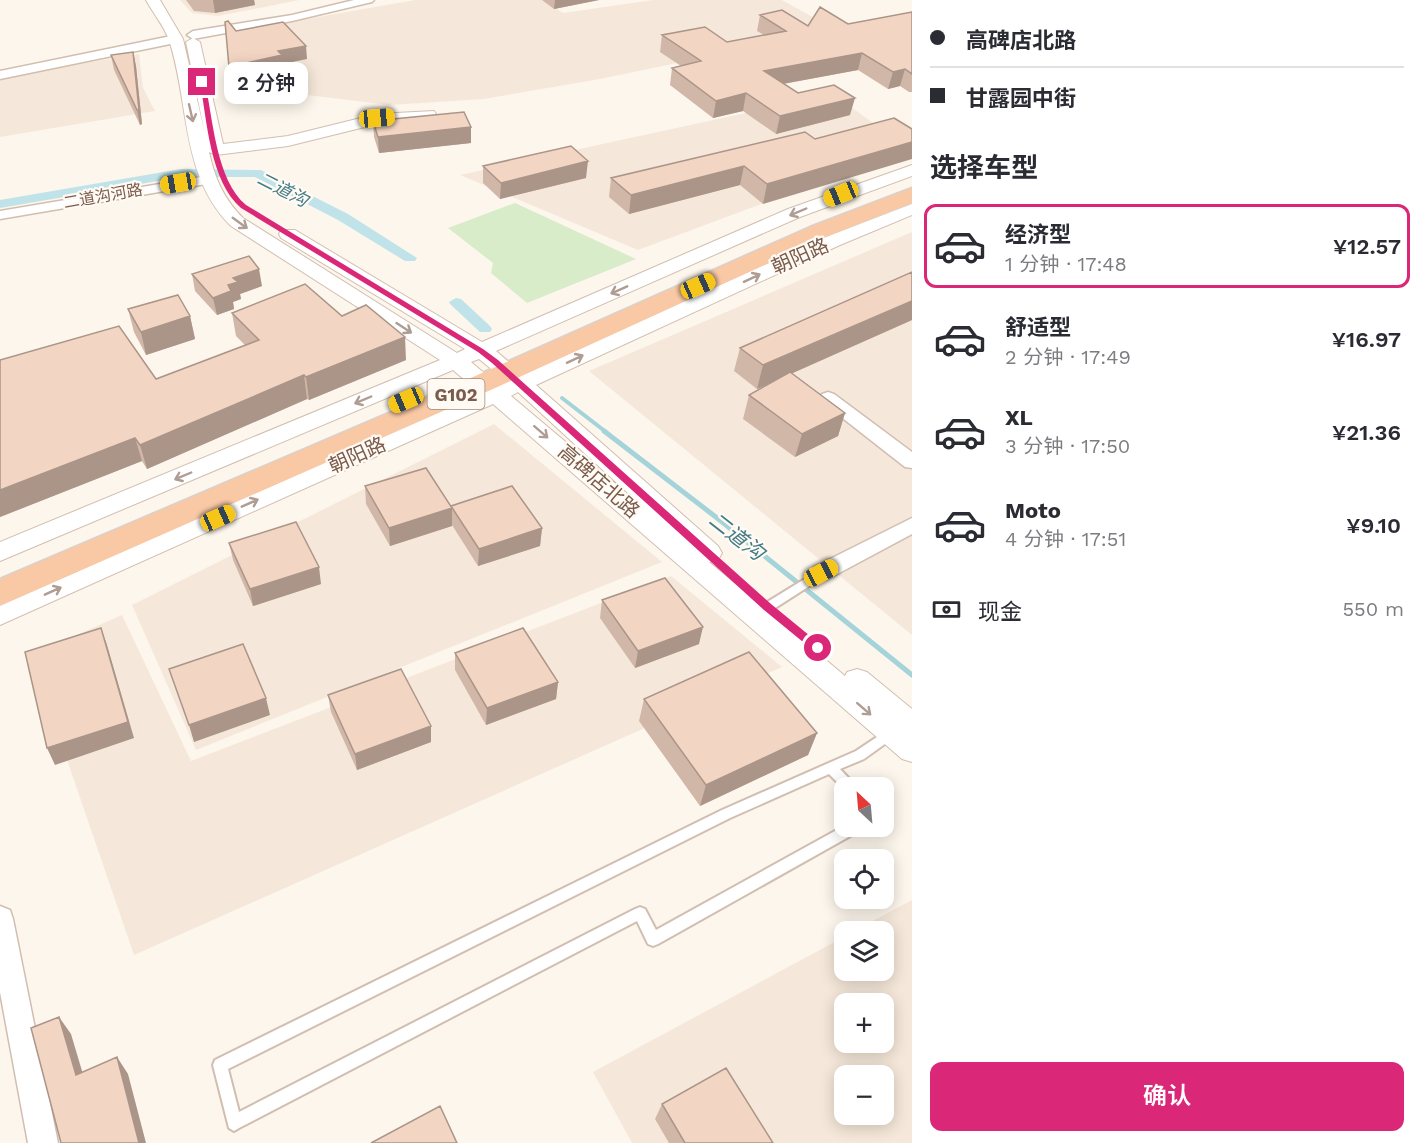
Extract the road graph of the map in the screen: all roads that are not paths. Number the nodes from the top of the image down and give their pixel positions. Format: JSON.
{"nodes":[{"id":1,"x":153,"y":0,"type":"edge"},
{"id":2,"x":161,"y":0,"type":"edge"},
{"id":3,"x":368,"y":0,"type":"edge"},
{"id":4,"x":193,"y":35,"type":"junction"},
{"id":5,"x":176,"y":39,"type":"junction"},
{"id":6,"x":0,"y":75,"type":"edge"},
{"id":7,"x":428,"y":114,"type":"edge"},
{"id":8,"x":208,"y":151,"type":"junction"},
{"id":9,"x":912,"y":170,"type":"edge"},
{"id":10,"x":211,"y":177,"type":"junction"},
{"id":11,"x":912,"y":186,"type":"edge"},
{"id":12,"x":912,"y":195,"type":"edge"},
{"id":13,"x":912,"y":209,"type":"edge"},
{"id":14,"x":0,"y":215,"type":"edge"},
{"id":15,"x":489,"y":372,"type":"junction"},
{"id":16,"x":828,"y":398,"type":"edge"},
{"id":17,"x":912,"y":462,"type":"edge"},
{"id":18,"x":912,"y":525,"type":"edge"},
{"id":19,"x":0,"y":552,"type":"edge"},
{"id":20,"x":821,"y":573,"type":"joint"},
{"id":21,"x":0,"y":576,"type":"edge"},
{"id":22,"x":0,"y":593,"type":"edge"},
{"id":23,"x":775,"y":603,"type":"junction"},
{"id":24,"x":0,"y":615,"type":"edge"},
{"id":25,"x":904,"y":731,"type":"edge"},
{"id":26,"x":830,"y":768,"type":"junction"},
{"id":27,"x":840,"y":777,"type":"edge"},
{"id":28,"x":837,"y":837,"type":"edge"},
{"id":29,"x":0,"y":919,"type":"edge"},
{"id":30,"x":43,"y":1143,"type":"edge"}],
"edges":[{"from":1,"to":5,"type":"street"},
{"from":2,"to":4,"type":"street"},
{"from":3,"to":4,"type":"street"},
{"from":4,"to":8,"type":"street"},
{"from":5,"to":6,"type":"street"},
{"from":5,"to":8,"type":"street","one_way":true},
{"from":7,"to":8,"type":"street"},
{"from":8,"to":10,"type":"street"},
{"from":9,"to":15,"type":"street","name":"朝阳路","one_way":true},
{"from":10,"to":14,"type":"street","name":"二道沟河路"},
{"from":10,"to":15,"type":"street"},
{"from":10,"to":15,"type":"street","one_way":true},
{"from":11,"to":15,"type":"highway","name":"朝阳路","number":"G102"},
{"from":12,"to":15,"type":"highway","name":"朝阳路","number":"G102"},
{"from":15,"to":13,"type":"street","name":"朝阳路","one_way":true},
{"from":15,"to":19,"type":"street","name":"朝阳路","one_way":true},
{"from":15,"to":21,"type":"highway","name":"朝阳路","number":"G102"},
{"from":15,"to":22,"type":"highway","name":"朝阳路","number":"G102"},
{"from":15,"to":23,"type":"street","name":"高碑店北路"},
{"from":24,"to":15,"type":"street","name":"朝阳路","one_way":true},
{"from":15,"to":25,"type":"street","name":"高碑店北路","one_way":true},
{"from":16,"to":17,"type":"street"},
{"from":18,"to":20,"type":"street"},
{"from":20,"to":23,"type":"lane"},
{"from":23,"to":25,"type":"street","name":"高碑店北路"},
{"from":25,"to":26,"type":"lane"},
{"from":26,"to":27,"type":"lane"},
{"from":26,"to":28,"type":"lane"},
{"from":29,"to":30,"type":"street"}]}
